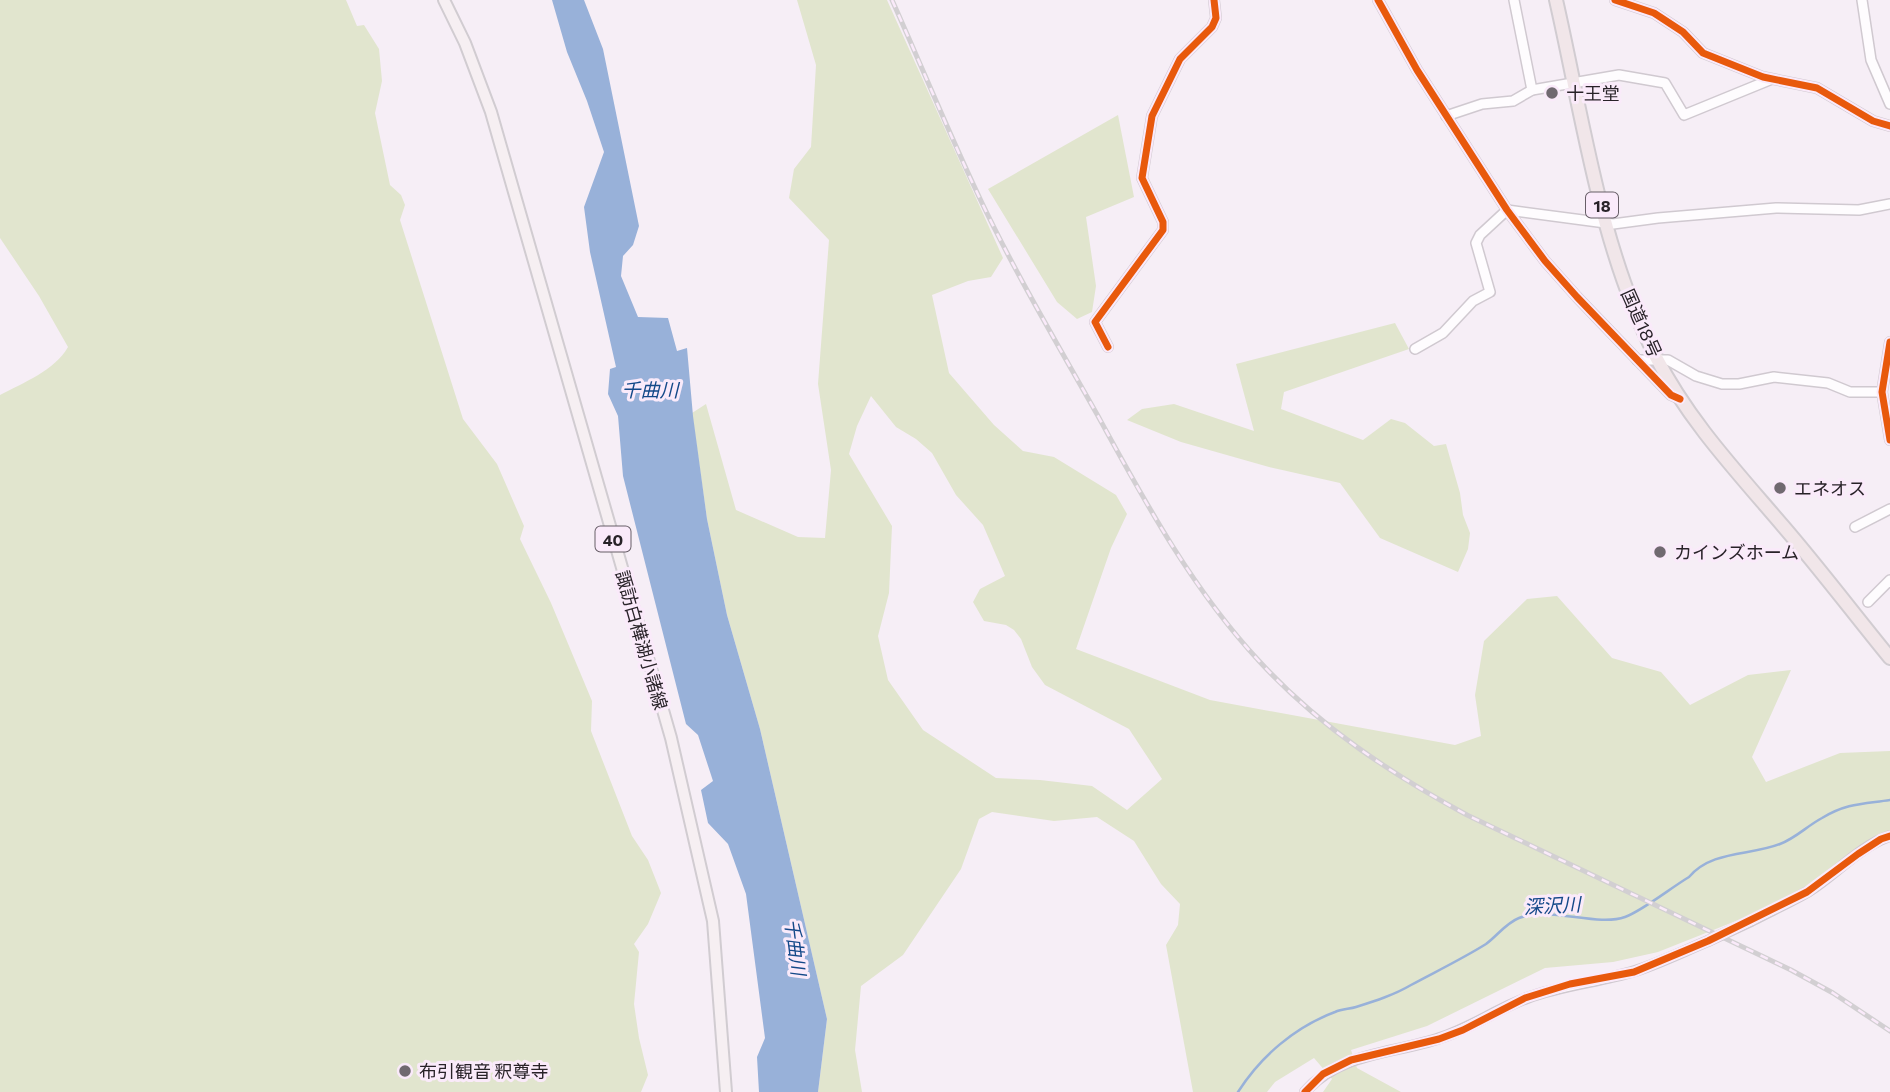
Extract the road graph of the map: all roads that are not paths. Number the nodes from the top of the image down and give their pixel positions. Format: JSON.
{"nodes":[{"id":1,"x":444,"y":0,"type":"edge"},
{"id":2,"x":1214,"y":0,"type":"edge"},
{"id":3,"x":1378,"y":0,"type":"edge"},
{"id":4,"x":1514,"y":0,"type":"edge"},
{"id":5,"x":1556,"y":0,"type":"edge"},
{"id":6,"x":1615,"y":0,"type":"edge"},
{"id":7,"x":1862,"y":0,"type":"edge"},
{"id":8,"x":1772,"y":79,"type":"junction"},
{"id":9,"x":1574,"y":84,"type":"junction"},
{"id":10,"x":1532,"y":90,"type":"junction"},
{"id":11,"x":1890,"y":104,"type":"edge"},
{"id":12,"x":1446,"y":116,"type":"junction"},
{"id":13,"x":1890,"y":126,"type":"edge"},
{"id":14,"x":1890,"y":204,"type":"edge"},
{"id":15,"x":1507,"y":210,"type":"junction"},
{"id":16,"x":1607,"y":224,"type":"junction"},
{"id":17,"x":1890,"y":342,"type":"edge"},
{"id":18,"x":1108,"y":348,"type":"dead end"},
{"id":19,"x":1415,"y":349,"type":"dead end"},
{"id":20,"x":1657,"y":359,"type":"junction"},
{"id":21,"x":1637,"y":360,"type":"junction"},
{"id":22,"x":1882,"y":392,"type":"junction"},
{"id":23,"x":1680,"y":399,"type":"junction"},
{"id":24,"x":1890,"y":440,"type":"edge"},
{"id":25,"x":1890,"y":509,"type":"edge"},
{"id":26,"x":1855,"y":527,"type":"dead end"},
{"id":27,"x":1890,"y":580,"type":"edge"},
{"id":28,"x":1868,"y":602,"type":"dead end"},
{"id":29,"x":1890,"y":658,"type":"edge"},
{"id":30,"x":1890,"y":836,"type":"edge"},
{"id":31,"x":726,"y":1092,"type":"edge"},
{"id":32,"x":1305,"y":1092,"type":"edge"}],
"edges":[{"from":1,"to":31,"type":"main road","name":"諏訪白樺湖小諸線","number":"40"},
{"from":2,"to":18,"type":"street"},
{"from":3,"to":12,"type":"street"},
{"from":4,"to":10,"type":"street"},
{"from":5,"to":9,"type":"highway","name":"国道18号","number":"18"},
{"from":6,"to":8,"type":"street"},
{"from":7,"to":11,"type":"street"},
{"from":8,"to":9,"type":"street"},
{"from":8,"to":13,"type":"street"},
{"from":9,"to":10,"type":"street"},
{"from":9,"to":16,"type":"highway","name":"国道18号","number":"18"},
{"from":10,"to":12,"type":"street"},
{"from":12,"to":15,"type":"street"},
{"from":14,"to":16,"type":"street"},
{"from":15,"to":16,"type":"street"},
{"from":15,"to":19,"type":"street"},
{"from":15,"to":21,"type":"street"},
{"from":16,"to":20,"type":"highway","name":"国道18号","number":"18"},
{"from":17,"to":22,"type":"street"},
{"from":20,"to":21,"type":"street"},
{"from":20,"to":22,"type":"street"},
{"from":20,"to":23,"type":"highway","name":"国道18号","number":"18"},
{"from":21,"to":23,"type":"street"},
{"from":22,"to":24,"type":"street"},
{"from":23,"to":29,"type":"highway","name":"国道18号","number":"18"},
{"from":25,"to":26,"type":"street"},
{"from":27,"to":28,"type":"street"},
{"from":30,"to":32,"type":"street","bridge":true}]}
